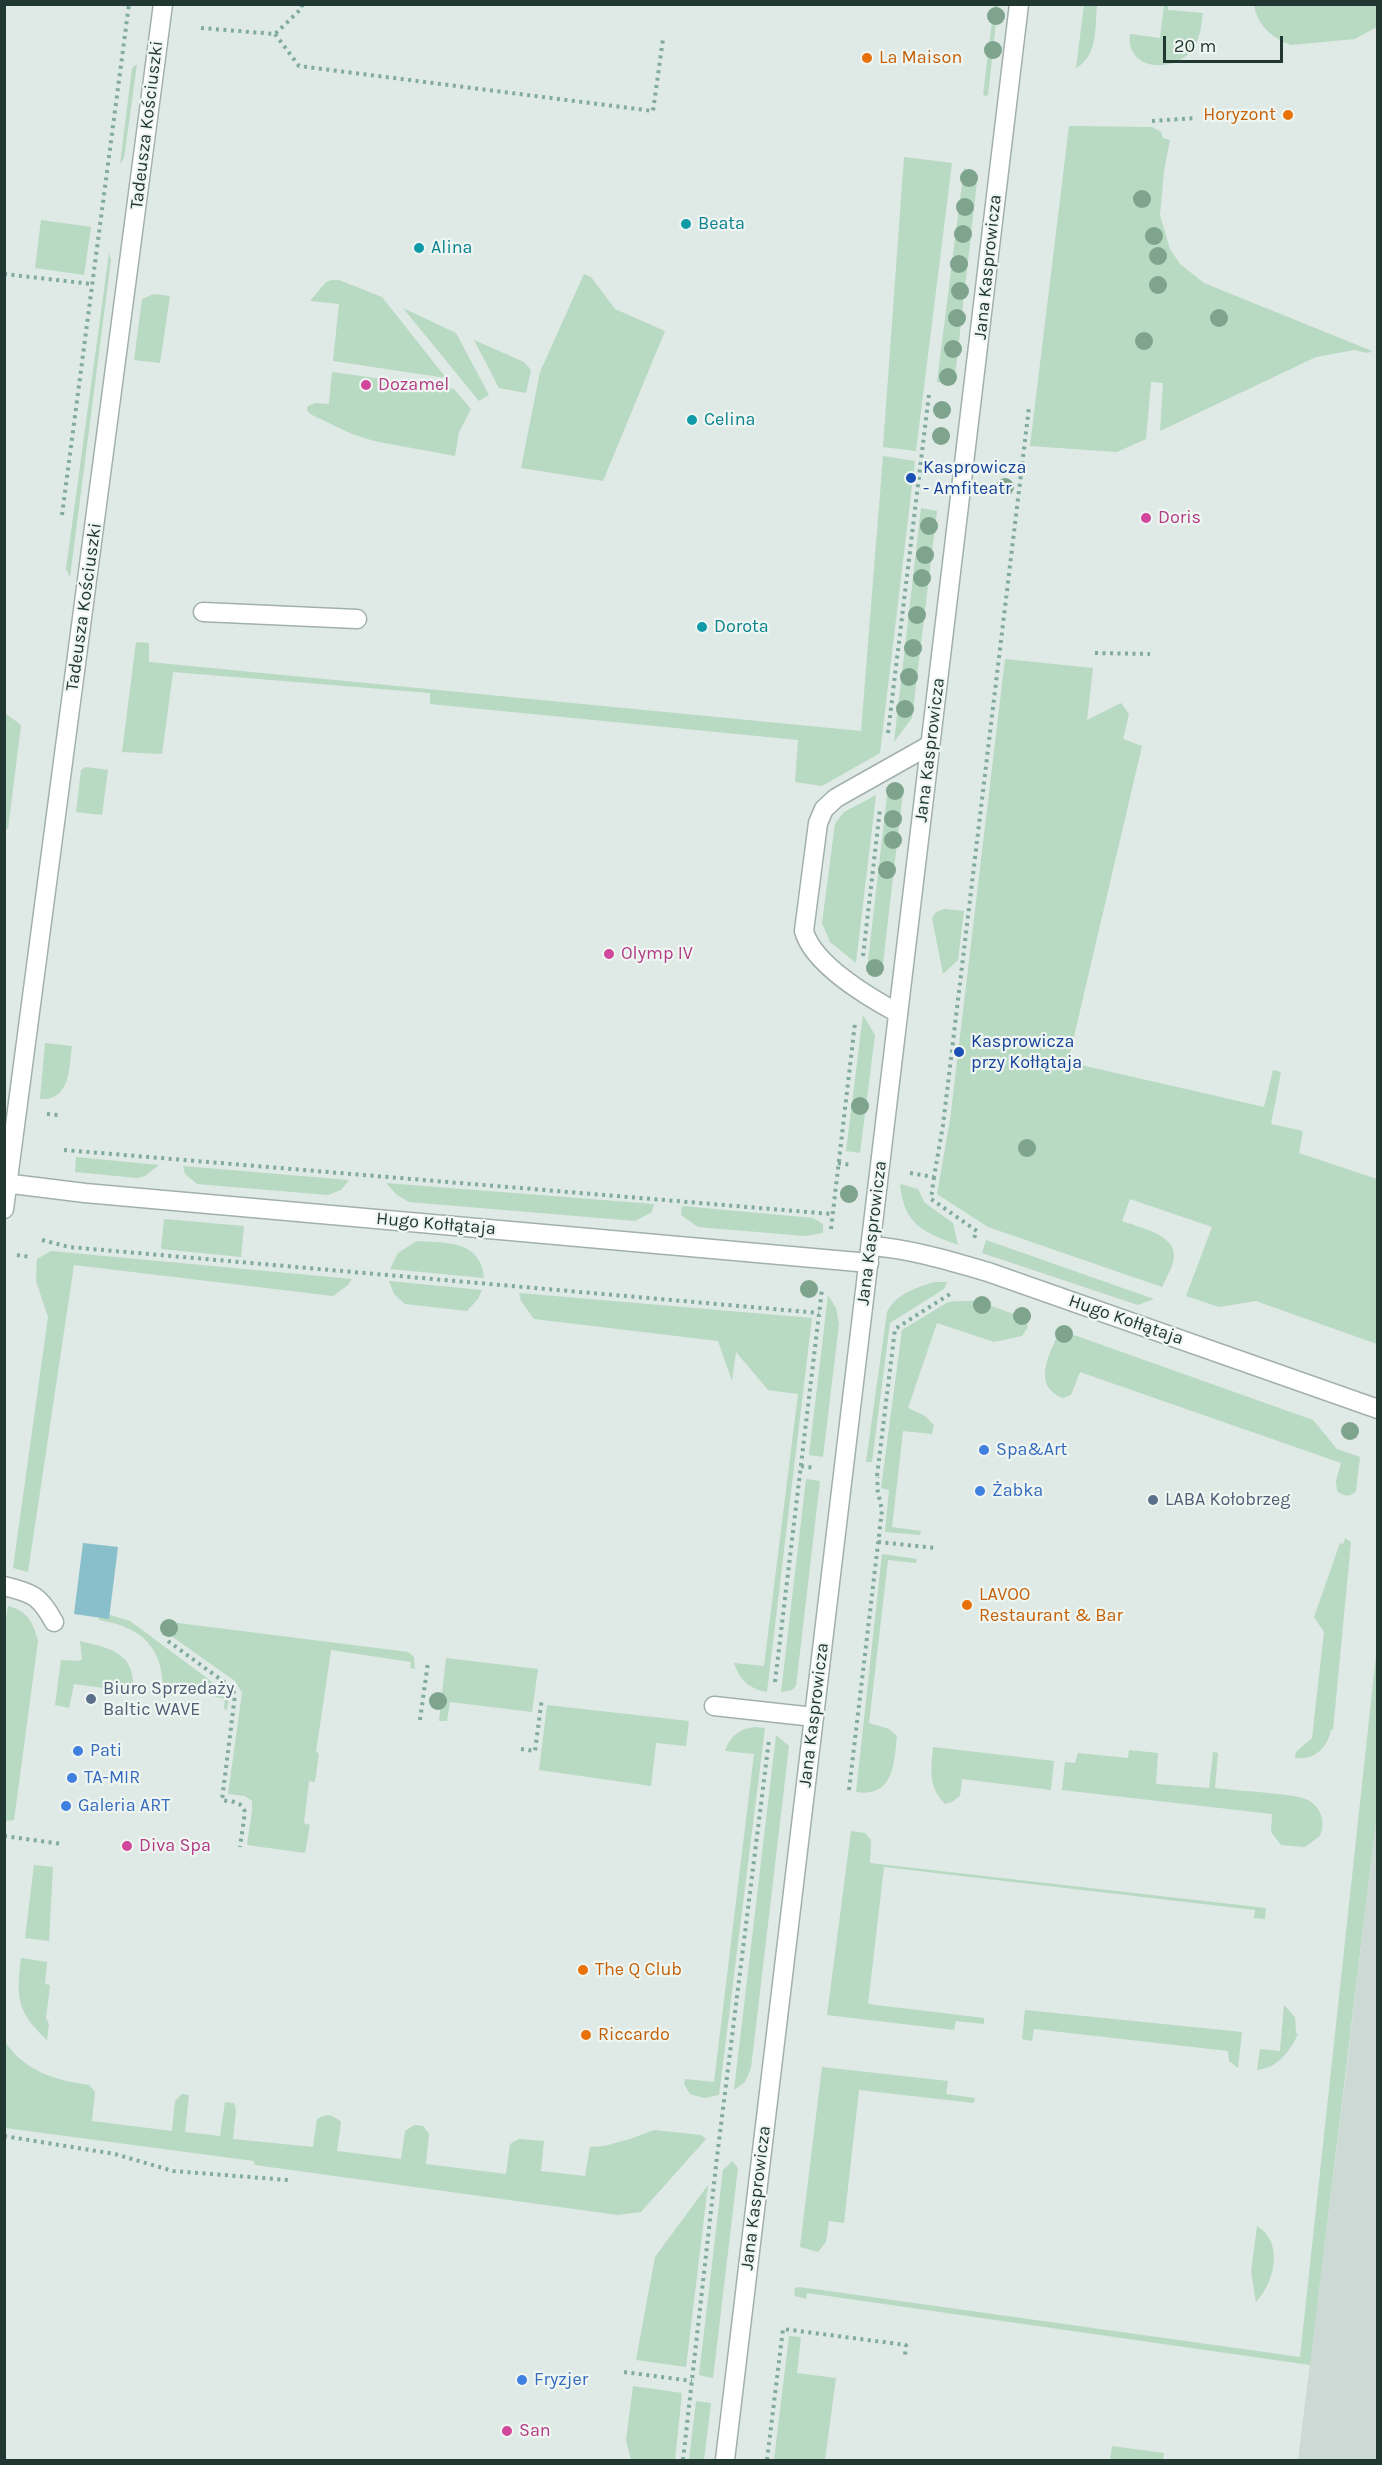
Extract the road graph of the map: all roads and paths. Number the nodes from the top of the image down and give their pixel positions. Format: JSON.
{"nodes":[{"id":1,"x":163,"y":4,"type":"edge"},
{"id":2,"x":1019,"y":4,"type":"edge"},
{"id":3,"x":303,"y":6,"type":"edge"},
{"id":4,"x":201,"y":28,"type":"dead end"},
{"id":5,"x":275,"y":34,"type":"junction"},
{"id":6,"x":663,"y":39,"type":"dead end"},
{"id":7,"x":1197,"y":118,"type":"dead end"},
{"id":8,"x":1152,"y":121,"type":"dead end"},
{"id":9,"x":4,"y":274,"type":"edge"},
{"id":10,"x":92,"y":284,"type":"dead end"},
{"id":11,"x":929,"y":394,"type":"dead end"},
{"id":12,"x":1029,"y":407,"type":"dead end"},
{"id":13,"x":203,"y":612,"type":"dead end"},
{"id":14,"x":357,"y":619,"type":"dead end"},
{"id":15,"x":1095,"y":653,"type":"dead end"},
{"id":16,"x":1150,"y":654,"type":"dead end"},
{"id":17,"x":930,"y":745,"type":"junction"},
{"id":18,"x":884,"y":770,"type":"junction"},
{"id":19,"x":859,"y":989,"type":"junction"},
{"id":20,"x":898,"y":1013,"type":"junction"},
{"id":21,"x":64,"y":1150,"type":"dead end"},
{"id":22,"x":901,"y":1172,"type":"dead end"},
{"id":23,"x":934,"y":1177,"type":"junction"},
{"id":24,"x":6,"y":1183,"type":"edge"},
{"id":25,"x":4,"y":1209,"type":"edge"},
{"id":26,"x":832,"y":1214,"type":"junction"},
{"id":27,"x":831,"y":1229,"type":"dead end"},
{"id":28,"x":42,"y":1240,"type":"dead end"},
{"id":29,"x":974,"y":1240,"type":"dead end"},
{"id":30,"x":870,"y":1254,"type":"junction"},
{"id":31,"x":17,"y":1255,"type":"dead end"},
{"id":32,"x":30,"y":1257,"type":"dead end"},
{"id":33,"x":958,"y":1284,"type":"dead end"},
{"id":34,"x":822,"y":1288,"type":"dead end"},
{"id":35,"x":819,"y":1313,"type":"junction"},
{"id":36,"x":1377,"y":1409,"type":"edge"},
{"id":37,"x":871,"y":1476,"type":"dead end"},
{"id":38,"x":878,"y":1477,"type":"junction"},
{"id":39,"x":878,"y":1542,"type":"junction"},
{"id":40,"x":936,"y":1548,"type":"dead end"},
{"id":41,"x":4,"y":1586,"type":"edge"},
{"id":42,"x":54,"y":1622,"type":"dead end"},
{"id":43,"x":168,"y":1641,"type":"dead end"},
{"id":44,"x":428,"y":1662,"type":"dead end"},
{"id":45,"x":774,"y":1692,"type":"dead end"},
{"id":46,"x":542,"y":1698,"type":"dead end"},
{"id":47,"x":714,"y":1706,"type":"dead end"},
{"id":48,"x":814,"y":1717,"type":"junction"},
{"id":49,"x":420,"y":1720,"type":"dead end"},
{"id":50,"x":770,"y":1731,"type":"dead end"},
{"id":51,"x":521,"y":1749,"type":"dead end"},
{"id":52,"x":849,"y":1790,"type":"dead end"},
{"id":53,"x":4,"y":1836,"type":"edge"},
{"id":54,"x":62,"y":1844,"type":"dead end"},
{"id":55,"x":240,"y":1846,"type":"dead end"},
{"id":56,"x":4,"y":2136,"type":"edge"},
{"id":57,"x":288,"y":2180,"type":"dead end"},
{"id":58,"x":905,"y":2355,"type":"dead end"},
{"id":59,"x":624,"y":2372,"type":"dead end"},
{"id":60,"x":692,"y":2381,"type":"junction"},
{"id":61,"x":683,"y":2460,"type":"edge"},
{"id":62,"x":725,"y":2460,"type":"edge"},
{"id":63,"x":767,"y":2460,"type":"edge"}],
"edges":[{"from":1,"to":24,"type":"street","name":"Tadeusza Kościuszki"},
{"from":2,"to":17,"type":"street","name":"Jana Kasprowicza"},
{"from":3,"to":5,"type":"path"},
{"from":4,"to":5,"type":"path"},
{"from":5,"to":6,"type":"path"},
{"from":7,"to":8,"type":"path"},
{"from":9,"to":10,"type":"path"},
{"from":11,"to":18,"type":"path"},
{"from":12,"to":23,"type":"path"},
{"from":13,"to":14,"type":"street"},
{"from":15,"to":16,"type":"path"},
{"from":17,"to":18,"type":"street"},
{"from":17,"to":20,"type":"street","name":"Jana Kasprowicza"},
{"from":18,"to":19,"type":"path"},
{"from":18,"to":19,"type":"street"},
{"from":19,"to":20,"type":"street"},
{"from":19,"to":26,"type":"path"},
{"from":20,"to":30,"type":"street","name":"Jana Kasprowicza"},
{"from":21,"to":26,"type":"path"},
{"from":22,"to":23,"type":"path"},
{"from":23,"to":29,"type":"path"},
{"from":24,"to":25,"type":"street","name":"Tadeusza Kościuszki"},
{"from":24,"to":30,"type":"street","name":"Hugo Kołłątaja"},
{"from":26,"to":27,"type":"path"},
{"from":28,"to":35,"type":"path"},
{"from":30,"to":36,"type":"street","name":"Hugo Kołłątaja"},
{"from":30,"to":48,"type":"street","name":"Jana Kasprowicza"},
{"from":31,"to":32,"type":"path"},
{"from":33,"to":38,"type":"path"},
{"from":34,"to":35,"type":"path"},
{"from":35,"to":45,"type":"path"},
{"from":37,"to":38,"type":"path"},
{"from":38,"to":39,"type":"path"},
{"from":39,"to":40,"type":"path"},
{"from":39,"to":52,"type":"path"},
{"from":41,"to":42,"type":"street"},
{"from":43,"to":55,"type":"path"},
{"from":44,"to":49,"type":"path"},
{"from":46,"to":51,"type":"path"},
{"from":47,"to":48,"type":"street"},
{"from":48,"to":62,"type":"street","name":"Jana Kasprowicza"},
{"from":50,"to":60,"type":"path"},
{"from":53,"to":54,"type":"path"},
{"from":56,"to":57,"type":"path"},
{"from":58,"to":63,"type":"path"},
{"from":59,"to":60,"type":"path"},
{"from":60,"to":61,"type":"path"}]}
